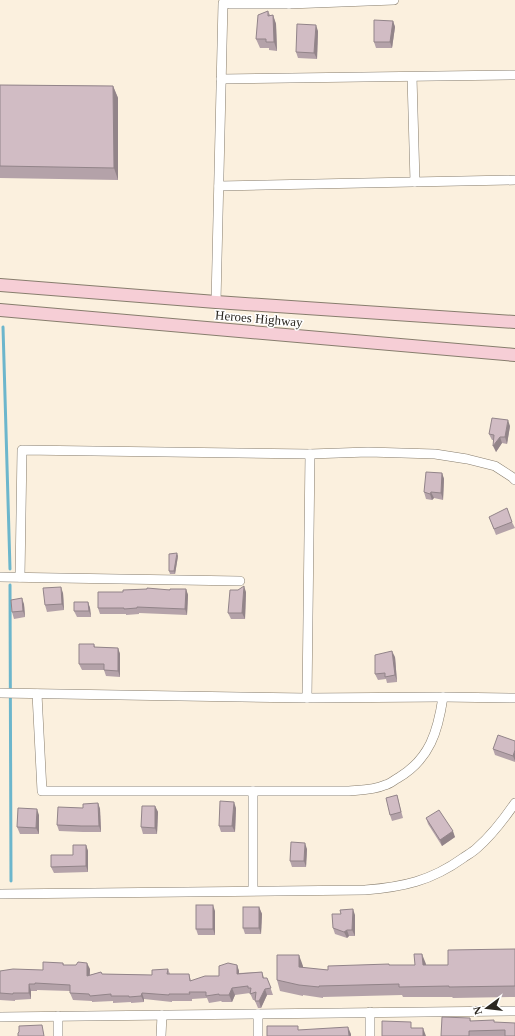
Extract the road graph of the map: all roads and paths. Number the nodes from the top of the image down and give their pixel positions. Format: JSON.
{"nodes":[{"id":1,"x":394,"y":0,"type":"edge"},
{"id":2,"x":289,"y":2,"type":"edge"},
{"id":3,"x":515,"y":76,"type":"edge"},
{"id":4,"x":412,"y":77,"type":"junction"},
{"id":5,"x":221,"y":79,"type":"junction"},
{"id":6,"x":515,"y":180,"type":"edge"},
{"id":7,"x":415,"y":182,"type":"junction"},
{"id":8,"x":219,"y":186,"type":"junction"},
{"id":9,"x":0,"y":285,"type":"edge"},
{"id":10,"x":216,"y":302,"type":"junction"},
{"id":11,"x":0,"y":310,"type":"edge"},
{"id":12,"x":515,"y":322,"type":"edge"},
{"id":13,"x":515,"y":355,"type":"edge"},
{"id":14,"x":310,"y":454,"type":"junction"},
{"id":15,"x":515,"y":480,"type":"edge"},
{"id":16,"x":0,"y":577,"type":"edge"},
{"id":17,"x":20,"y":577,"type":"junction"},
{"id":18,"x":240,"y":581,"type":"dead end"},
{"id":19,"x":0,"y":693,"type":"edge"},
{"id":20,"x":37,"y":694,"type":"junction"},
{"id":21,"x":443,"y":697,"type":"junction"},
{"id":22,"x":307,"y":698,"type":"junction"},
{"id":23,"x":515,"y":698,"type":"edge"},
{"id":24,"x":253,"y":791,"type":"junction"},
{"id":25,"x":515,"y":804,"type":"edge"},
{"id":26,"x":253,"y":890,"type":"junction"},
{"id":27,"x":0,"y":894,"type":"edge"},
{"id":28,"x":515,"y":1011,"type":"edge"},
{"id":29,"x":370,"y":1012,"type":"junction"},
{"id":30,"x":258,"y":1014,"type":"junction"},
{"id":31,"x":162,"y":1015,"type":"junction"},
{"id":32,"x":58,"y":1016,"type":"junction"},
{"id":33,"x":0,"y":1017,"type":"edge"},
{"id":34,"x":58,"y":1036,"type":"edge"},
{"id":35,"x":161,"y":1036,"type":"edge"},
{"id":36,"x":258,"y":1036,"type":"edge"},
{"id":37,"x":370,"y":1036,"type":"edge"}],
"edges":[{"from":1,"to":2,"type":"street"},
{"from":2,"to":5,"type":"street"},
{"from":3,"to":4,"type":"street"},
{"from":4,"to":5,"type":"street"},
{"from":4,"to":7,"type":"street"},
{"from":5,"to":8,"type":"street"},
{"from":6,"to":7,"type":"street"},
{"from":7,"to":8,"type":"street"},
{"from":8,"to":10,"type":"street"},
{"from":9,"to":10,"type":"main road","name":"Heroes Highway"},
{"from":10,"to":12,"type":"main road","name":"Heroes Highway"},
{"from":11,"to":13,"type":"main road","name":"Heroes Highway"},
{"from":14,"to":15,"type":"street"},
{"from":14,"to":17,"type":"street"},
{"from":14,"to":22,"type":"street"},
{"from":16,"to":17,"type":"street"},
{"from":17,"to":18,"type":"street"},
{"from":19,"to":20,"type":"street"},
{"from":20,"to":22,"type":"street"},
{"from":20,"to":24,"type":"street"},
{"from":21,"to":22,"type":"street"},
{"from":21,"to":23,"type":"street"},
{"from":21,"to":24,"type":"street"},
{"from":24,"to":26,"type":"street"},
{"from":25,"to":26,"type":"street"},
{"from":26,"to":27,"type":"street"},
{"from":28,"to":29,"type":"street"},
{"from":29,"to":30,"type":"street"},
{"from":29,"to":37,"type":"street"},
{"from":30,"to":31,"type":"street"},
{"from":30,"to":36,"type":"street"},
{"from":31,"to":32,"type":"street"},
{"from":31,"to":35,"type":"street"},
{"from":32,"to":33,"type":"street"},
{"from":32,"to":34,"type":"street"}]}
